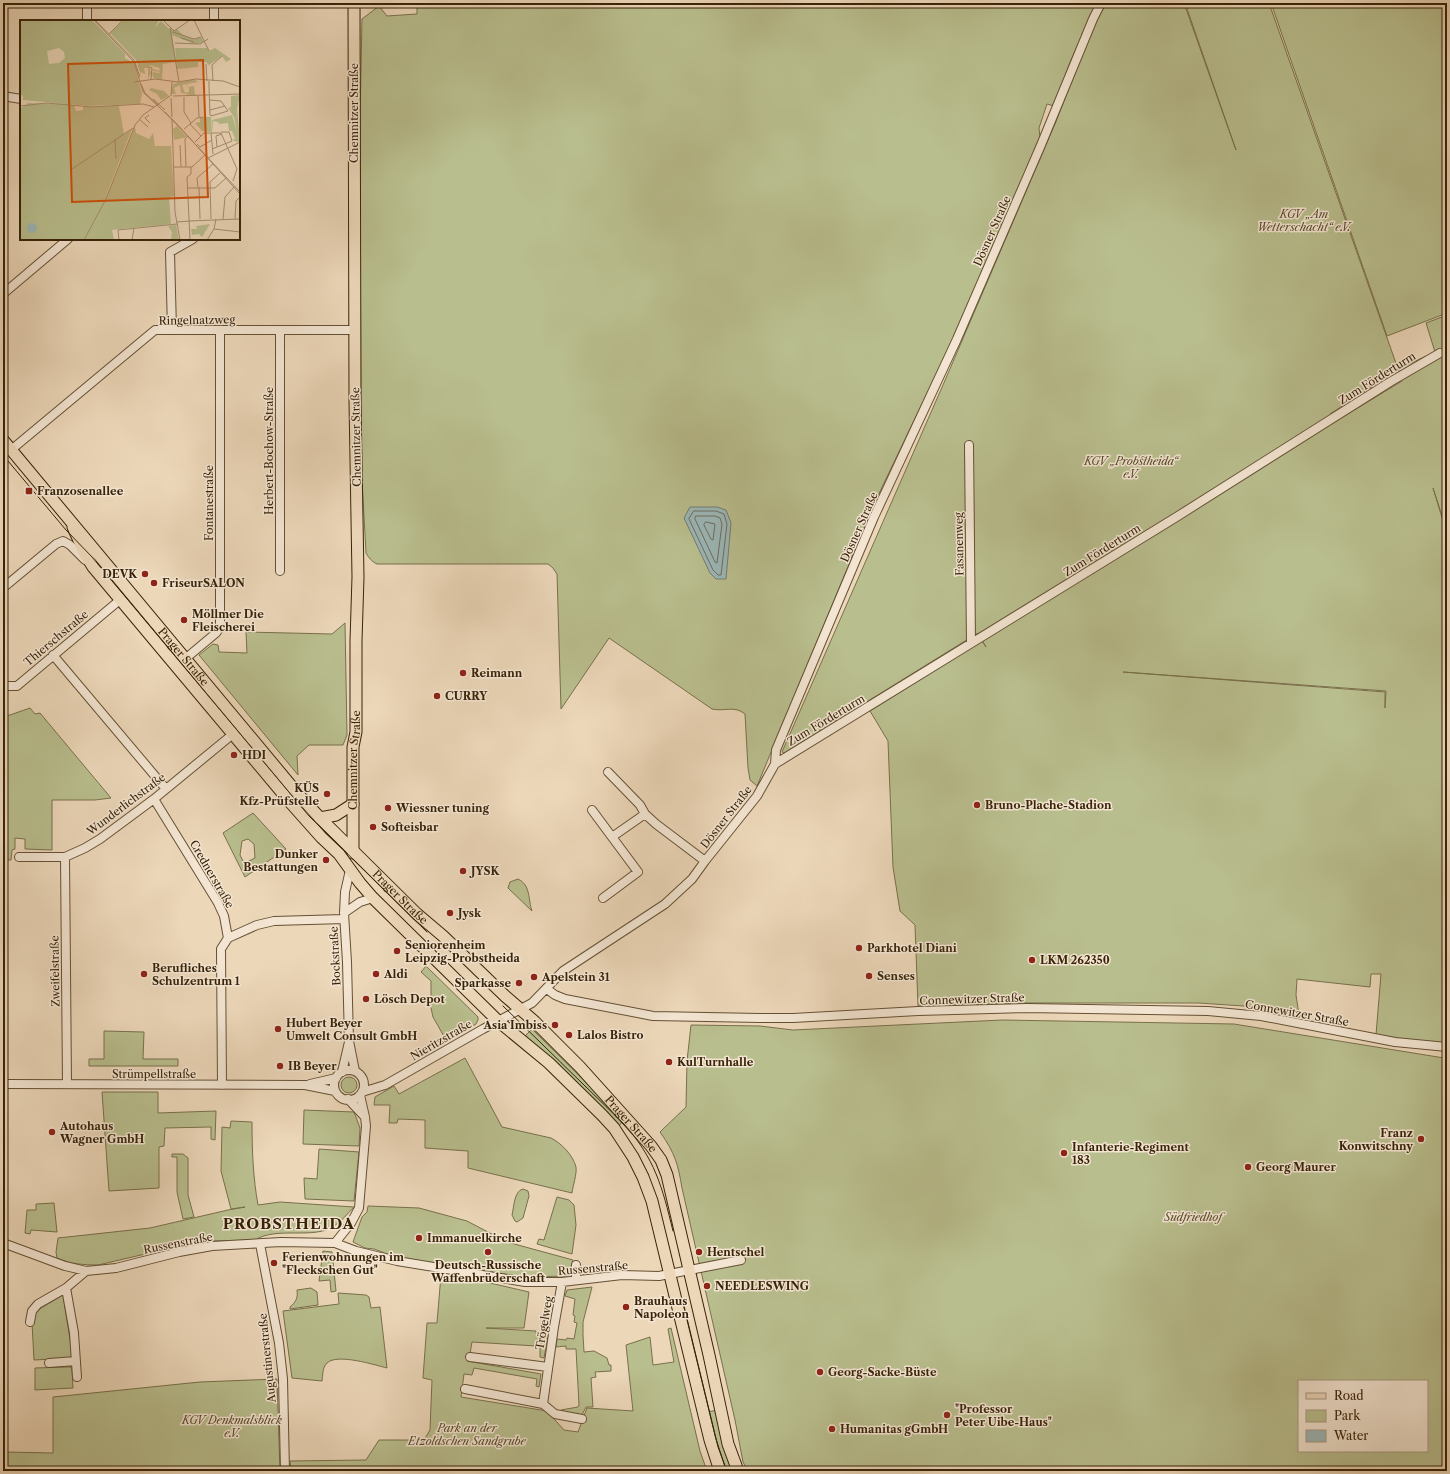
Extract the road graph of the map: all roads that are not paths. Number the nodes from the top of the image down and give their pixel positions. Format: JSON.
{"nodes":[{"id":1,"x":87,"y":3,"type":"edge"},
{"id":2,"x":214,"y":3,"type":"edge"},
{"id":3,"x":354,"y":3,"type":"edge"},
{"id":4,"x":1101,"y":3,"type":"edge"},
{"id":5,"x":87,"y":20,"type":"edge"},
{"id":6,"x":214,"y":20,"type":"edge"},
{"id":7,"x":3,"y":96,"type":"edge"},
{"id":8,"x":20,"y":99,"type":"edge"},
{"id":9,"x":67,"y":240,"type":"edge"},
{"id":10,"x":191,"y":240,"type":"edge"},
{"id":11,"x":3,"y":294,"type":"edge"},
{"id":12,"x":172,"y":330,"type":"junction"},
{"id":13,"x":220,"y":330,"type":"junction"},
{"id":14,"x":280,"y":330,"type":"junction"},
{"id":15,"x":355,"y":330,"type":"junction"},
{"id":16,"x":1440,"y":353,"type":"dead end"},
{"id":17,"x":3,"y":440,"type":"edge"},
{"id":18,"x":969,"y":445,"type":"dead end"},
{"id":19,"x":11,"y":450,"type":"junction"},
{"id":20,"x":71,"y":523,"type":"junction"},
{"id":21,"x":94,"y":567,"type":"junction"},
{"id":22,"x":280,"y":572,"type":"dead end"},
{"id":23,"x":3,"y":588,"type":"edge"},
{"id":24,"x":120,"y":599,"type":"junction"},
{"id":25,"x":971,"y":643,"type":"junction"},
{"id":26,"x":53,"y":655,"type":"junction"},
{"id":27,"x":185,"y":659,"type":"junction"},
{"id":28,"x":3,"y":686,"type":"edge"},
{"id":29,"x":233,"y":734,"type":"junction"},
{"id":30,"x":775,"y":764,"type":"junction"},
{"id":31,"x":608,"y":772,"type":"dead end"},
{"id":32,"x":166,"y":789,"type":"junction"},
{"id":33,"x":154,"y":799,"type":"junction"},
{"id":34,"x":353,"y":804,"type":"junction"},
{"id":35,"x":592,"y":810,"type":"dead end"},
{"id":36,"x":645,"y":814,"type":"junction"},
{"id":37,"x":320,"y":818,"type":"junction"},
{"id":38,"x":612,"y":837,"type":"junction"},
{"id":39,"x":353,"y":851,"type":"junction"},
{"id":40,"x":19,"y":857,"type":"dead end"},
{"id":41,"x":65,"y":857,"type":"junction"},
{"id":42,"x":705,"y":861,"type":"junction"},
{"id":43,"x":350,"y":870,"type":"junction"},
{"id":44,"x":373,"y":898,"type":"junction"},
{"id":45,"x":603,"y":898,"type":"dead end"},
{"id":46,"x":344,"y":916,"type":"junction"},
{"id":47,"x":228,"y":938,"type":"junction"},
{"id":48,"x":547,"y":989,"type":"junction"},
{"id":49,"x":520,"y":1009,"type":"junction"},
{"id":50,"x":503,"y":1018,"type":"junction"},
{"id":51,"x":349,"y":1041,"type":"junction"},
{"id":52,"x":1447,"y":1047,"type":"edge"},
{"id":53,"x":355,"y":1071,"type":"junction"},
{"id":54,"x":342,"y":1072,"type":"junction"},
{"id":55,"x":336,"y":1078,"type":"junction"},
{"id":56,"x":363,"y":1080,"type":"junction"},
{"id":57,"x":3,"y":1084,"type":"edge"},
{"id":58,"x":67,"y":1084,"type":"junction"},
{"id":59,"x":222,"y":1085,"type":"junction"},
{"id":60,"x":305,"y":1085,"type":"junction"},
{"id":61,"x":385,"y":1085,"type":"junction"},
{"id":62,"x":335,"y":1091,"type":"junction"},
{"id":63,"x":361,"y":1093,"type":"junction"},
{"id":64,"x":348,"y":1100,"type":"junction"},
{"id":65,"x":365,"y":1117,"type":"junction"},
{"id":66,"x":335,"y":1242,"type":"junction"},
{"id":67,"x":3,"y":1243,"type":"edge"},
{"id":68,"x":260,"y":1244,"type":"junction"},
{"id":69,"x":741,"y":1260,"type":"dead end"},
{"id":70,"x":576,"y":1265,"type":"dead end"},
{"id":71,"x":689,"y":1270,"type":"junction"},
{"id":72,"x":86,"y":1271,"type":"junction"},
{"id":73,"x":669,"y":1274,"type":"junction"},
{"id":74,"x":576,"y":1280,"type":"junction"},
{"id":75,"x":562,"y":1282,"type":"junction"},
{"id":76,"x":66,"y":1288,"type":"junction"},
{"id":77,"x":30,"y":1322,"type":"dead end"},
{"id":78,"x":470,"y":1357,"type":"dead end"},
{"id":79,"x":76,"y":1361,"type":"junction"},
{"id":80,"x":50,"y":1363,"type":"dead end"},
{"id":81,"x":548,"y":1367,"type":"junction"},
{"id":82,"x":77,"y":1377,"type":"dead end"},
{"id":83,"x":465,"y":1389,"type":"dead end"},
{"id":84,"x":543,"y":1404,"type":"junction"},
{"id":85,"x":582,"y":1419,"type":"dead end"},
{"id":86,"x":285,"y":1471,"type":"edge"},
{"id":87,"x":720,"y":1471,"type":"edge"},
{"id":88,"x":738,"y":1471,"type":"edge"}],
"edges":[{"from":1,"to":5,"type":"street"},
{"from":2,"to":6,"type":"street"},
{"from":3,"to":15,"type":"main road","name":"Chemnitzer Straße"},
{"from":4,"to":30,"type":"street","name":"Dösner Straße"},
{"from":7,"to":8,"type":"street"},
{"from":9,"to":11,"type":"street"},
{"from":10,"to":12,"type":"street"},
{"from":12,"to":13,"type":"street","name":"Ringelnatzweg"},
{"from":12,"to":19,"type":"street","name":"Ringelnatzweg"},
{"from":13,"to":14,"type":"street","name":"Ringelnatzweg"},
{"from":13,"to":27,"type":"street","name":"Fontanestraße"},
{"from":14,"to":15,"type":"street","name":"Ringelnatzweg"},
{"from":14,"to":22,"type":"street","name":"Herbert-Bochow-Straße"},
{"from":15,"to":34,"type":"main road","name":"Chemnitzer Straße"},
{"from":16,"to":25,"type":"street","name":"Zum Förderturm"},
{"from":17,"to":19,"type":"main road","name":"Prager Straße"},
{"from":18,"to":25,"type":"street","name":"Fasanenweg"},
{"from":19,"to":20,"type":"main road","name":"Prager Straße"},
{"from":20,"to":21,"type":"main road","name":"Prager Straße"},
{"from":20,"to":27,"type":"main road","name":"Prager Straße"},
{"from":21,"to":23,"type":"street"},
{"from":21,"to":24,"type":"main road","name":"Prager Straße"},
{"from":24,"to":26,"type":"street","name":"Thierschstraße"},
{"from":24,"to":29,"type":"main road","name":"Prager Straße"},
{"from":25,"to":30,"type":"street","name":"Zum Förderturm"},
{"from":26,"to":28,"type":"street","name":"Thierschstraße"},
{"from":26,"to":32,"type":"street"},
{"from":27,"to":37,"type":"main road","name":"Prager Straße"},
{"from":29,"to":32,"type":"street","name":"Wunderlichstraße"},
{"from":29,"to":43,"type":"main road","name":"Prager Straße"},
{"from":30,"to":42,"type":"street","name":"Dösner Straße"},
{"from":31,"to":36,"type":"street"},
{"from":32,"to":33,"type":"street","name":"Wunderlichstraße"},
{"from":33,"to":41,"type":"street","name":"Wunderlichstraße"},
{"from":33,"to":47,"type":"street","name":"Crednerstraße"},
{"from":34,"to":37,"type":"main road"},
{"from":34,"to":39,"type":"main road","name":"Chemnitzer Straße"},
{"from":35,"to":38,"type":"street"},
{"from":36,"to":38,"type":"street"},
{"from":36,"to":42,"type":"street"},
{"from":37,"to":39,"type":"main road","name":"Prager Straße"},
{"from":38,"to":45,"type":"street"},
{"from":39,"to":43,"type":"main road","name":"Chemnitzer Straße"},
{"from":39,"to":49,"type":"main road","name":"Prager Straße"},
{"from":40,"to":41,"type":"street","name":"Wunderlichstraße"},
{"from":41,"to":58,"type":"street","name":"Zweifelstraße"},
{"from":42,"to":48,"type":"street","name":"Dösner Straße"},
{"from":43,"to":44,"type":"main road","name":"Prager Straße"},
{"from":43,"to":46,"type":"street","name":"Bockstraße"},
{"from":44,"to":46,"type":"street"},
{"from":44,"to":50,"type":"main road","name":"Prager Straße"},
{"from":46,"to":47,"type":"street"},
{"from":46,"to":51,"type":"street","name":"Bockstraße"},
{"from":47,"to":59,"type":"street"},
{"from":48,"to":49,"type":"street"},
{"from":48,"to":52,"type":"street","name":"Connewitzer Straße"},
{"from":49,"to":50,"type":"street"},
{"from":49,"to":71,"type":"main road","name":"Prager Straße"},
{"from":50,"to":61,"type":"street","name":"Nieritzstraße"},
{"from":50,"to":73,"type":"main road","name":"Prager Straße"},
{"from":51,"to":53,"type":"street","name":"Bockstraße"},
{"from":51,"to":54,"type":"street","name":"Bockstraße"},
{"from":53,"to":54,"type":"street"},
{"from":53,"to":56,"type":"street"},
{"from":54,"to":55,"type":"street"},
{"from":55,"to":60,"type":"street","name":"Strümpellstraße"},
{"from":55,"to":62,"type":"street"},
{"from":56,"to":61,"type":"street"},
{"from":56,"to":63,"type":"street"},
{"from":57,"to":58,"type":"street","name":"Strümpellstraße"},
{"from":58,"to":59,"type":"street","name":"Strümpellstraße"},
{"from":59,"to":60,"type":"street","name":"Strümpellstraße"},
{"from":60,"to":62,"type":"street","name":"Strümpellstraße"},
{"from":61,"to":63,"type":"street","name":"Nieritzstraße"},
{"from":62,"to":64,"type":"street"},
{"from":63,"to":64,"type":"street"},
{"from":63,"to":65,"type":"street"},
{"from":64,"to":65,"type":"street"},
{"from":65,"to":66,"type":"street"},
{"from":66,"to":68,"type":"street","name":"Russenstraße"},
{"from":66,"to":75,"type":"street","name":"Russenstraße"},
{"from":67,"to":72,"type":"street","name":"Russenstraße"},
{"from":68,"to":72,"type":"street","name":"Russenstraße"},
{"from":68,"to":86,"type":"street","name":"Augustinerstraße"},
{"from":69,"to":71,"type":"street","name":"Russenstraße"},
{"from":70,"to":74,"type":"street"},
{"from":71,"to":73,"type":"street","name":"Russenstraße"},
{"from":71,"to":88,"type":"main road","name":"Prager Straße"},
{"from":72,"to":76,"type":"street"},
{"from":73,"to":74,"type":"street","name":"Russenstraße"},
{"from":73,"to":87,"type":"main road","name":"Prager Straße"},
{"from":74,"to":75,"type":"street","name":"Russenstraße"},
{"from":75,"to":81,"type":"street","name":"Trögelweg"},
{"from":76,"to":77,"type":"street"},
{"from":76,"to":79,"type":"street"},
{"from":78,"to":81,"type":"street","name":"Trögelweg"},
{"from":79,"to":80,"type":"street"},
{"from":79,"to":82,"type":"street"},
{"from":81,"to":84,"type":"street","name":"Trögelweg"},
{"from":83,"to":84,"type":"street"},
{"from":84,"to":85,"type":"street"}]}
